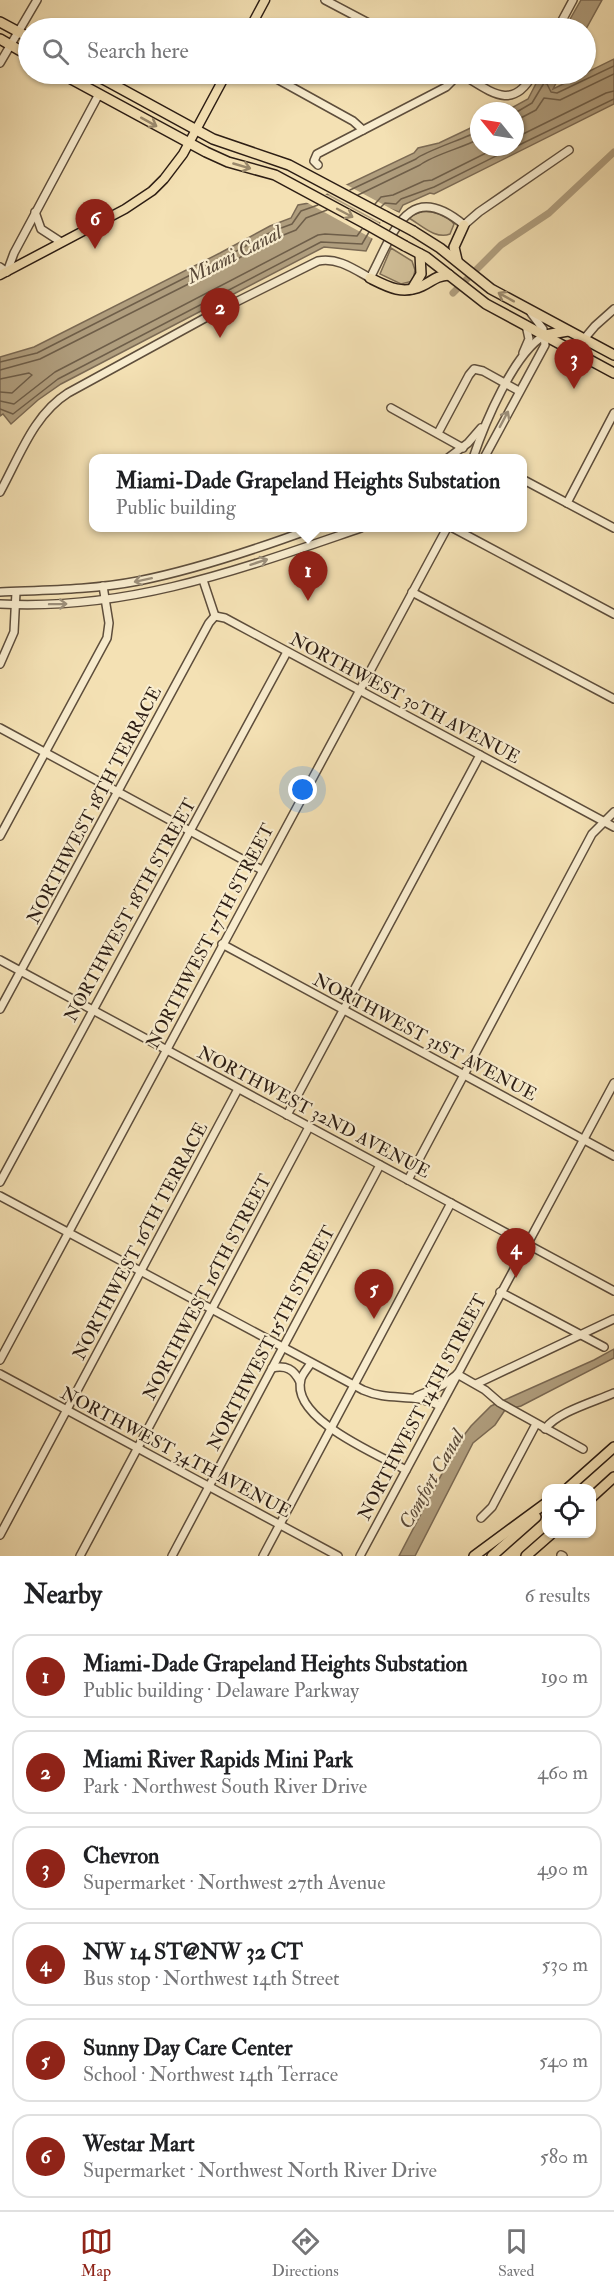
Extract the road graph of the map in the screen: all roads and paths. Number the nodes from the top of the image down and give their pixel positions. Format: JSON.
{"nodes":[{"id":1,"x":37,"y":0,"type":"edge"},
{"id":2,"x":265,"y":0,"type":"edge"},
{"id":3,"x":325,"y":0,"type":"edge"},
{"id":4,"x":572,"y":0,"type":"edge"},
{"id":5,"x":27,"y":18,"type":"edge"},
{"id":6,"x":255,"y":18,"type":"edge"},
{"id":7,"x":359,"y":18,"type":"edge"},
{"id":8,"x":563,"y":18,"type":"edge"},
{"id":9,"x":0,"y":22,"type":"edge"},
{"id":10,"x":18,"y":31,"type":"edge"},
{"id":11,"x":18,"y":33,"type":"edge"},
{"id":12,"x":0,"y":39,"type":"edge"},
{"id":13,"x":10,"y":45,"type":"junction"},
{"id":14,"x":18,"y":49,"type":"edge"},
{"id":15,"x":0,"y":63,"type":"edge"},
{"id":16,"x":80,"y":84,"type":"edge"},
{"id":17,"x":112,"y":84,"type":"edge"},
{"id":18,"x":221,"y":84,"type":"edge"},
{"id":19,"x":286,"y":84,"type":"edge"},
{"id":20,"x":449,"y":84,"type":"edge"},
{"id":21,"x":478,"y":84,"type":"edge"},
{"id":22,"x":527,"y":84,"type":"edge"},
{"id":23,"x":99,"y":94,"type":"junction"},
{"id":24,"x":196,"y":130,"type":"junction"},
{"id":25,"x":363,"y":130,"type":"junction"},
{"id":26,"x":189,"y":143,"type":"junction"},
{"id":27,"x":569,"y":150,"type":"dead end"},
{"id":28,"x":318,"y":165,"type":"dead end"},
{"id":29,"x":35,"y":212,"type":"junction"},
{"id":30,"x":464,"y":225,"type":"junction"},
{"id":31,"x":61,"y":242,"type":"junction"},
{"id":32,"x":434,"y":243,"type":"junction"},
{"id":33,"x":420,"y":254,"type":"junction"},
{"id":34,"x":458,"y":263,"type":"junction"},
{"id":35,"x":2,"y":271,"type":"edge"},
{"id":36,"x":449,"y":275,"type":"junction"},
{"id":37,"x":370,"y":278,"type":"junction"},
{"id":38,"x":412,"y":289,"type":"junction"},
{"id":39,"x":526,"y":308,"type":"junction"},
{"id":40,"x":614,"y":309,"type":"edge"},
{"id":41,"x":526,"y":325,"type":"junction"},
{"id":42,"x":568,"y":331,"type":"junction"},
{"id":43,"x":545,"y":335,"type":"junction"},
{"id":44,"x":584,"y":339,"type":"junction"},
{"id":45,"x":614,"y":355,"type":"edge"},
{"id":46,"x":522,"y":358,"type":"junction"},
{"id":47,"x":614,"y":373,"type":"edge"},
{"id":48,"x":507,"y":384,"type":"junction"},
{"id":49,"x":519,"y":391,"type":"junction"},
{"id":50,"x":391,"y":408,"type":"dead end"},
{"id":51,"x":614,"y":413,"type":"edge"},
{"id":52,"x":486,"y":422,"type":"junction"},
{"id":53,"x":438,"y":433,"type":"junction"},
{"id":54,"x":463,"y":448,"type":"junction"},
{"id":55,"x":455,"y":454,"type":"edge"},
{"id":56,"x":475,"y":454,"type":"edge"},
{"id":57,"x":486,"y":454,"type":"edge"},
{"id":58,"x":527,"y":482,"type":"edge"},
{"id":59,"x":0,"y":492,"type":"edge"},
{"id":60,"x":567,"y":503,"type":"junction"},
{"id":61,"x":614,"y":528,"type":"edge"},
{"id":62,"x":302,"y":532,"type":"edge"},
{"id":63,"x":349,"y":532,"type":"edge"},
{"id":64,"x":445,"y":532,"type":"edge"},
{"id":65,"x":460,"y":532,"type":"edge"},
{"id":66,"x":203,"y":580,"type":"junction"},
{"id":67,"x":103,"y":586,"type":"junction"},
{"id":68,"x":16,"y":591,"type":"junction"},
{"id":69,"x":0,"y":592,"type":"edge"},
{"id":70,"x":412,"y":592,"type":"junction"},
{"id":71,"x":106,"y":601,"type":"junction"},
{"id":72,"x":0,"y":604,"type":"edge"},
{"id":73,"x":15,"y":605,"type":"junction"},
{"id":74,"x":614,"y":614,"type":"edge"},
{"id":75,"x":215,"y":616,"type":"junction"},
{"id":76,"x":287,"y":652,"type":"junction"},
{"id":77,"x":0,"y":664,"type":"edge"},
{"id":78,"x":359,"y":690,"type":"junction"},
{"id":79,"x":614,"y":699,"type":"edge"},
{"id":80,"x":0,"y":728,"type":"edge"},
{"id":81,"x":45,"y":753,"type":"junction"},
{"id":82,"x":480,"y":755,"type":"junction"},
{"id":83,"x":118,"y":792,"type":"junction"},
{"id":84,"x":614,"y":812,"type":"edge"},
{"id":85,"x":604,"y":822,"type":"junction"},
{"id":86,"x":614,"y":827,"type":"edge"},
{"id":87,"x":190,"y":831,"type":"junction"},
{"id":88,"x":0,"y":837,"type":"edge"},
{"id":89,"x":262,"y":870,"type":"junction"},
{"id":90,"x":222,"y":944,"type":"junction"},
{"id":91,"x":0,"y":960,"type":"edge"},
{"id":92,"x":21,"y":971,"type":"junction"},
{"id":93,"x":0,"y":1009,"type":"edge"},
{"id":94,"x":93,"y":1010,"type":"junction"},
{"id":95,"x":343,"y":1010,"type":"junction"},
{"id":96,"x":166,"y":1049,"type":"junction"},
{"id":97,"x":463,"y":1074,"type":"junction"},
{"id":98,"x":614,"y":1083,"type":"edge"},
{"id":99,"x":238,"y":1089,"type":"junction"},
{"id":100,"x":287,"y":1115,"type":"junction"},
{"id":101,"x":309,"y":1127,"type":"junction"},
{"id":102,"x":584,"y":1140,"type":"junction"},
{"id":103,"x":614,"y":1156,"type":"edge"},
{"id":104,"x":380,"y":1165,"type":"junction"},
{"id":105,"x":408,"y":1180,"type":"junction"},
{"id":106,"x":0,"y":1182,"type":"edge"},
{"id":107,"x":0,"y":1196,"type":"edge"},
{"id":108,"x":451,"y":1203,"type":"junction"},
{"id":109,"x":68,"y":1232,"type":"junction"},
{"id":110,"x":527,"y":1244,"type":"junction"},
{"id":111,"x":141,"y":1271,"type":"junction"},
{"id":112,"x":614,"y":1291,"type":"edge"},
{"id":113,"x":500,"y":1292,"type":"junction"},
{"id":114,"x":212,"y":1310,"type":"junction"},
{"id":115,"x":614,"y":1319,"type":"edge"},
{"id":116,"x":579,"y":1335,"type":"junction"},
{"id":117,"x":604,"y":1347,"type":"dead end"},
{"id":118,"x":283,"y":1348,"type":"junction"},
{"id":119,"x":0,"y":1360,"type":"edge"},
{"id":120,"x":311,"y":1363,"type":"junction"},
{"id":121,"x":272,"y":1368,"type":"junction"},
{"id":122,"x":0,"y":1374,"type":"edge"},
{"id":123,"x":457,"y":1374,"type":"junction"},
{"id":124,"x":300,"y":1382,"type":"junction"},
{"id":125,"x":476,"y":1384,"type":"junction"},
{"id":126,"x":354,"y":1386,"type":"junction"},
{"id":127,"x":614,"y":1393,"type":"edge"},
{"id":128,"x":415,"y":1397,"type":"junction"},
{"id":129,"x":440,"y":1406,"type":"junction"},
{"id":130,"x":67,"y":1411,"type":"junction"},
{"id":131,"x":536,"y":1424,"type":"junction"},
{"id":132,"x":331,"y":1429,"type":"junction"},
{"id":133,"x":545,"y":1429,"type":"junction"},
{"id":134,"x":614,"y":1447,"type":"edge"},
{"id":135,"x":138,"y":1448,"type":"junction"},
{"id":136,"x":583,"y":1449,"type":"dead end"},
{"id":137,"x":406,"y":1470,"type":"junction"},
{"id":138,"x":614,"y":1477,"type":"edge"},
{"id":139,"x":572,"y":1484,"type":"edge"},
{"id":140,"x":209,"y":1486,"type":"junction"},
{"id":141,"x":596,"y":1493,"type":"edge"},
{"id":142,"x":542,"y":1506,"type":"edge"},
{"id":143,"x":542,"y":1511,"type":"edge"},
{"id":144,"x":480,"y":1518,"type":"dead end"},
{"id":145,"x":280,"y":1525,"type":"junction"},
{"id":146,"x":0,"y":1534,"type":"edge"},
{"id":147,"x":545,"y":1538,"type":"edge"},
{"id":148,"x":80,"y":1556,"type":"edge"},
{"id":149,"x":172,"y":1556,"type":"edge"},
{"id":150,"x":263,"y":1556,"type":"edge"},
{"id":151,"x":338,"y":1556,"type":"edge"},
{"id":152,"x":360,"y":1556,"type":"edge"},
{"id":153,"x":474,"y":1556,"type":"edge"},
{"id":154,"x":492,"y":1556,"type":"edge"},
{"id":155,"x":525,"y":1556,"type":"edge"}],
"edges":[{"from":1,"to":5,"type":"street"},
{"from":2,"to":6,"type":"main road"},
{"from":3,"to":7,"type":"street"},
{"from":4,"to":8,"type":"street"},
{"from":9,"to":10,"type":"highway"},
{"from":11,"to":13,"type":"street"},
{"from":12,"to":13,"type":"highway"},
{"from":13,"to":14,"type":"highway"},
{"from":13,"to":15,"type":"street"},
{"from":16,"to":23,"type":"highway"},
{"from":17,"to":24,"type":"highway"},
{"from":18,"to":24,"type":"main road"},
{"from":19,"to":25,"type":"street"},
{"from":20,"to":25,"type":"street"},
{"from":21,"to":22,"type":"street"},
{"from":23,"to":26,"type":"highway","one_way":true},
{"from":23,"to":29,"type":"street"},
{"from":24,"to":26,"type":"main road"},
{"from":24,"to":32,"type":"highway","bridge":true},
{"from":25,"to":28,"type":"street"},
{"from":26,"to":31,"type":"main road"},
{"from":26,"to":33,"type":"highway","one_way":true,"bridge":true},
{"from":27,"to":30,"type":"street"},
{"from":29,"to":31,"type":"street"},
{"from":29,"to":35,"type":"street"},
{"from":30,"to":32,"type":"highway"},
{"from":30,"to":34,"type":"highway"},
{"from":30,"to":37,"type":"street"},
{"from":31,"to":35,"type":"main road"},
{"from":32,"to":34,"type":"highway"},
{"from":33,"to":36,"type":"highway"},
{"from":33,"to":38,"type":"highway"},
{"from":39,"to":34,"type":"highway","one_way":true},
{"from":36,"to":38,"type":"highway"},
{"from":36,"to":41,"type":"highway"},
{"from":37,"to":38,"type":"highway"},
{"from":37,"to":59,"type":"street"},
{"from":39,"to":42,"type":"highway"},
{"from":39,"to":43,"type":"street"},
{"from":40,"to":44,"type":"street"},
{"from":41,"to":43,"type":"highway"},
{"from":41,"to":46,"type":"street"},
{"from":42,"to":43,"type":"highway"},
{"from":42,"to":44,"type":"highway"},
{"from":43,"to":46,"type":"street"},
{"from":43,"to":47,"type":"highway"},
{"from":43,"to":49,"type":"street"},
{"from":44,"to":45,"type":"highway"},
{"from":46,"to":48,"type":"street"},
{"from":48,"to":49,"type":"street"},
{"from":48,"to":52,"type":"street"},
{"from":48,"to":53,"type":"street"},
{"from":57,"to":49,"type":"street","one_way":true},
{"from":50,"to":53,"type":"street"},
{"from":51,"to":60,"type":"street"},
{"from":52,"to":54,"type":"street"},
{"from":52,"to":56,"type":"street"},
{"from":53,"to":54,"type":"street"},
{"from":54,"to":55,"type":"street"},
{"from":58,"to":60,"type":"street"},
{"from":60,"to":61,"type":"street"},
{"from":62,"to":67,"type":"street","one_way":true},
{"from":66,"to":63,"type":"street","one_way":true},
{"from":64,"to":70,"type":"street","name":"NORTHWEST 17TH STREET"},
{"from":65,"to":74,"type":"street"},
{"from":66,"to":71,"type":"street"},
{"from":66,"to":75,"type":"street"},
{"from":67,"to":68,"type":"street"},
{"from":67,"to":71,"type":"street"},
{"from":68,"to":69,"type":"street"},
{"from":68,"to":73,"type":"street"},
{"from":70,"to":78,"type":"street","name":"NORTHWEST 17TH STREET"},
{"from":70,"to":79,"type":"street"},
{"from":73,"to":71,"type":"street","one_way":true},
{"from":71,"to":81,"type":"street"},
{"from":72,"to":73,"type":"street"},
{"from":73,"to":77,"type":"street"},
{"from":75,"to":76,"type":"street","name":"NORTHWEST 30TH AVENUE"},
{"from":75,"to":83,"type":"street","name":"NORTHWEST 18TH TERRACE"},
{"from":76,"to":78,"type":"street","name":"NORTHWEST 30TH AVENUE"},
{"from":76,"to":87,"type":"street","name":"NORTHWEST 18TH STREET"},
{"from":78,"to":82,"type":"street","name":"NORTHWEST 30TH AVENUE"},
{"from":78,"to":89,"type":"street","name":"NORTHWEST 17TH STREET"},
{"from":80,"to":81,"type":"street"},
{"from":81,"to":83,"type":"street"},
{"from":81,"to":88,"type":"street"},
{"from":82,"to":85,"type":"street","name":"NORTHWEST 30TH AVENUE"},
{"from":82,"to":95,"type":"street"},
{"from":83,"to":87,"type":"street"},
{"from":83,"to":92,"type":"street","name":"NORTHWEST 18TH TERRACE"},
{"from":84,"to":85,"type":"street"},
{"from":85,"to":86,"type":"street","name":"NORTHWEST 30TH AVENUE"},
{"from":85,"to":97,"type":"street"},
{"from":87,"to":89,"type":"street"},
{"from":87,"to":94,"type":"street","name":"NORTHWEST 18TH STREET"},
{"from":89,"to":90,"type":"street","name":"NORTHWEST 17TH STREET"},
{"from":90,"to":95,"type":"street","name":"NORTHWEST 31ST AVENUE"},
{"from":90,"to":96,"type":"street","name":"NORTHWEST 17TH STREET"},
{"from":91,"to":92,"type":"street","name":"NORTHWEST 32ND AVENUE"},
{"from":92,"to":93,"type":"street","name":"NORTHWEST 18TH TERRACE"},
{"from":92,"to":94,"type":"street","name":"NORTHWEST 32ND AVENUE"},
{"from":94,"to":96,"type":"street","name":"NORTHWEST 32ND AVENUE"},
{"from":94,"to":106,"type":"street","name":"NORTHWEST 18TH STREET"},
{"from":95,"to":97,"type":"street","name":"NORTHWEST 31ST AVENUE"},
{"from":95,"to":100,"type":"street"},
{"from":96,"to":99,"type":"street","name":"NORTHWEST 32ND AVENUE"},
{"from":96,"to":109,"type":"street","name":"NORTHWEST 17TH STREET"},
{"from":97,"to":102,"type":"street","name":"NORTHWEST 31ST AVENUE"},
{"from":97,"to":105,"type":"street"},
{"from":98,"to":102,"type":"street","name":"NORTHWEST 14TH STREET"},
{"from":99,"to":100,"type":"street","name":"NORTHWEST 32ND AVENUE"},
{"from":99,"to":111,"type":"street","name":"NORTHWEST 16TH TERRACE"},
{"from":100,"to":101,"type":"street","name":"NORTHWEST 32ND AVENUE"},
{"from":101,"to":104,"type":"street","name":"NORTHWEST 32ND AVENUE"},
{"from":101,"to":114,"type":"street","name":"NORTHWEST 16TH STREET"},
{"from":102,"to":103,"type":"street","name":"NORTHWEST 31ST AVENUE"},
{"from":102,"to":110,"type":"street","name":"NORTHWEST 14TH STREET"},
{"from":104,"to":105,"type":"street","name":"NORTHWEST 32ND AVENUE"},
{"from":104,"to":118,"type":"street","name":"NORTHWEST 15TH STREET"},
{"from":105,"to":108,"type":"street","name":"NORTHWEST 32ND AVENUE"},
{"from":107,"to":109,"type":"street"},
{"from":108,"to":110,"type":"street","name":"NORTHWEST 32ND AVENUE"},
{"from":108,"to":126,"type":"street"},
{"from":109,"to":111,"type":"street"},
{"from":109,"to":119,"type":"street","name":"NORTHWEST 17TH STREET"},
{"from":110,"to":112,"type":"street","name":"NORTHWEST 32ND AVENUE"},
{"from":110,"to":113,"type":"street","name":"NORTHWEST 14TH STREET"},
{"from":111,"to":114,"type":"street"},
{"from":111,"to":130,"type":"street","name":"NORTHWEST 16TH TERRACE"},
{"from":113,"to":116,"type":"street"},
{"from":113,"to":123,"type":"street","name":"NORTHWEST 14TH STREET"},
{"from":114,"to":118,"type":"street"},
{"from":114,"to":135,"type":"street","name":"NORTHWEST 16TH STREET"},
{"from":115,"to":116,"type":"street"},
{"from":116,"to":117,"type":"street"},
{"from":116,"to":125,"type":"street"},
{"from":118,"to":120,"type":"street"},
{"from":118,"to":121,"type":"street","name":"NORTHWEST 15TH STREET"},
{"from":120,"to":124,"type":"street"},
{"from":120,"to":126,"type":"street"},
{"from":121,"to":124,"type":"street"},
{"from":121,"to":140,"type":"street","name":"NORTHWEST 15TH STREET"},
{"from":122,"to":130,"type":"street","name":"NORTHWEST 34TH AVENUE"},
{"from":123,"to":125,"type":"street"},
{"from":123,"to":128,"type":"street"},
{"from":123,"to":129,"type":"street","name":"NORTHWEST 14TH STREET"},
{"from":124,"to":132,"type":"street"},
{"from":125,"to":131,"type":"street"},
{"from":126,"to":128,"type":"street"},
{"from":126,"to":132,"type":"street"},
{"from":127,"to":133,"type":"street"},
{"from":128,"to":129,"type":"street"},
{"from":129,"to":137,"type":"street","name":"NORTHWEST 14TH STREET"},
{"from":130,"to":135,"type":"street","name":"NORTHWEST 34TH AVENUE"},
{"from":130,"to":146,"type":"street","name":"NORTHWEST 16TH TERRACE"},
{"from":131,"to":133,"type":"street"},
{"from":131,"to":144,"type":"street"},
{"from":132,"to":137,"type":"street"},
{"from":132,"to":145,"type":"street"},
{"from":133,"to":136,"type":"street"},
{"from":134,"to":139,"type":"highway"},
{"from":135,"to":140,"type":"street","name":"NORTHWEST 34TH AVENUE"},
{"from":135,"to":148,"type":"street","name":"NORTHWEST 16TH STREET"},
{"from":137,"to":152,"type":"street","name":"NORTHWEST 14TH STREET"},
{"from":138,"to":141,"type":"highway"},
{"from":140,"to":145,"type":"street","name":"NORTHWEST 34TH AVENUE"},
{"from":140,"to":149,"type":"street","name":"NORTHWEST 15TH STREET"},
{"from":142,"to":153,"type":"highway"},
{"from":143,"to":154,"type":"highway"},
{"from":145,"to":150,"type":"street"},
{"from":145,"to":151,"type":"street","name":"NORTHWEST 34TH AVENUE"},
{"from":147,"to":155,"type":"highway"}]}
